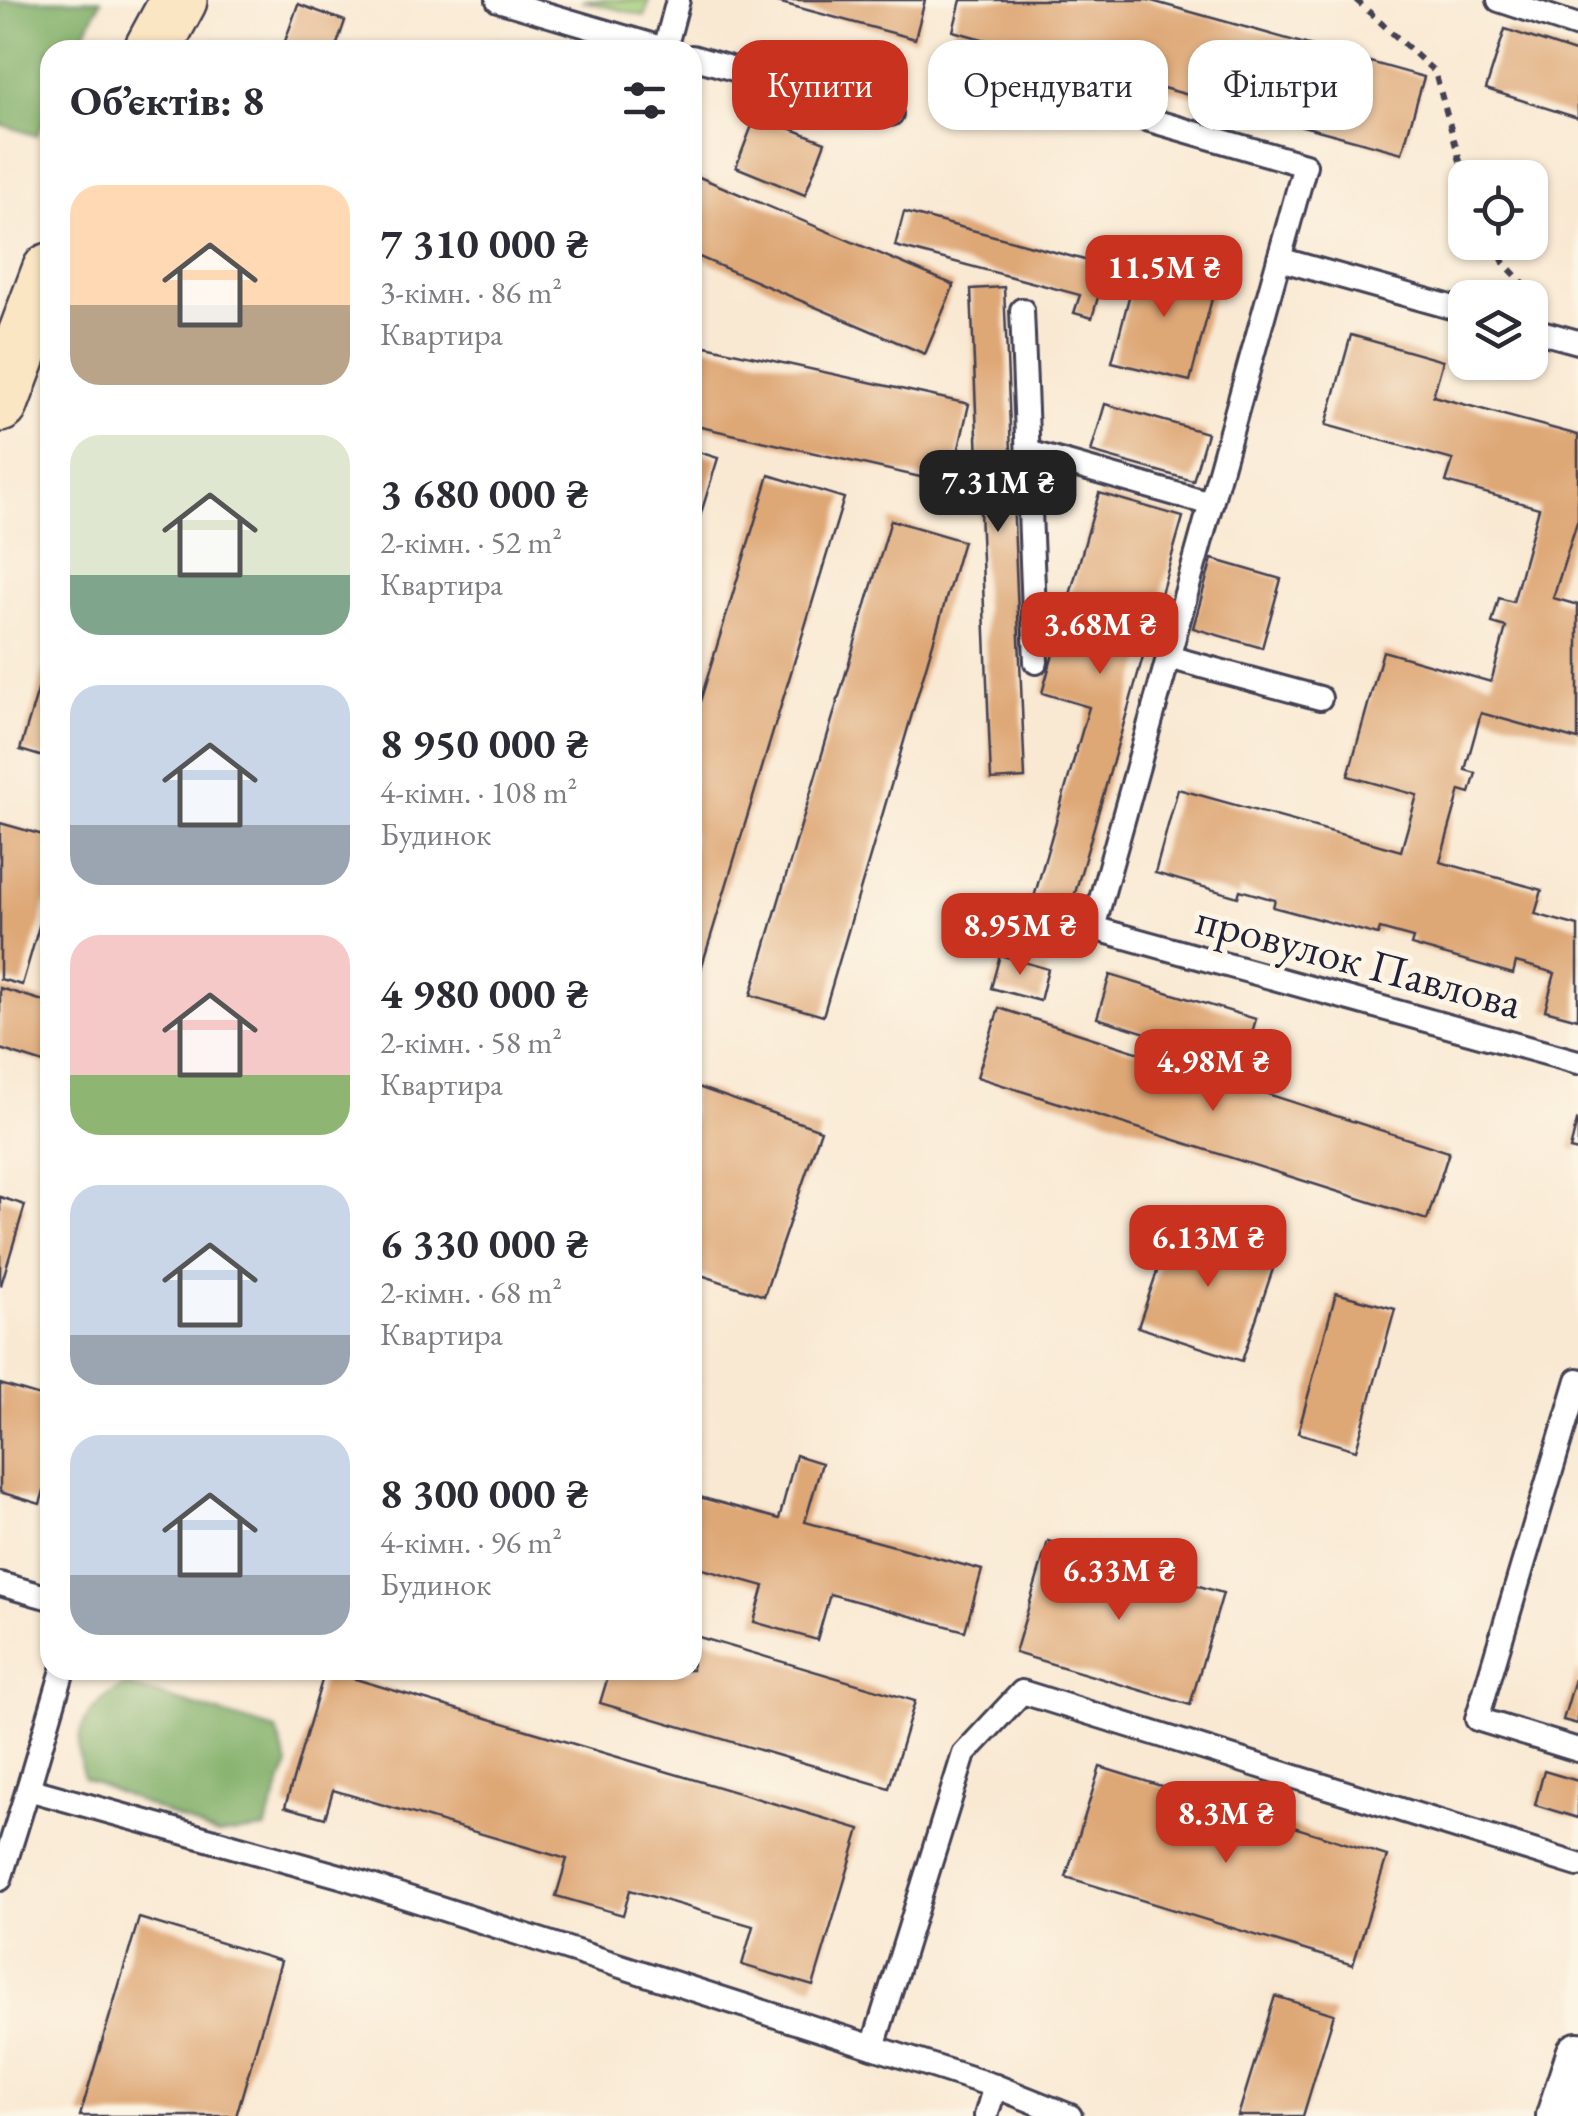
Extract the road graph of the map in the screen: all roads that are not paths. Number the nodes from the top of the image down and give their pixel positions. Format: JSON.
{"nodes":[{"id":1,"x":179,"y":0,"type":"edge"},
{"id":2,"x":498,"y":0,"type":"edge"},
{"id":3,"x":678,"y":0,"type":"edge"},
{"id":4,"x":1499,"y":0,"type":"edge"},
{"id":5,"x":1578,"y":26,"type":"edge"},
{"id":6,"x":157,"y":40,"type":"edge"},
{"id":7,"x":632,"y":40,"type":"edge"},
{"id":8,"x":668,"y":40,"type":"edge"},
{"id":9,"x":702,"y":60,"type":"edge"},
{"id":10,"x":732,"y":68,"type":"edge"},
{"id":11,"x":1168,"y":125,"type":"edge"},
{"id":12,"x":1279,"y":259,"type":"junction"},
{"id":13,"x":40,"y":298,"type":"edge"},
{"id":14,"x":1448,"y":306,"type":"edge"},
{"id":15,"x":1022,"y":310,"type":"dead end"},
{"id":16,"x":1548,"y":334,"type":"edge"},
{"id":17,"x":1578,"y":342,"type":"edge"},
{"id":18,"x":0,"y":404,"type":"edge"},
{"id":19,"x":1028,"y":452,"type":"junction"},
{"id":20,"x":1211,"y":504,"type":"junction"},
{"id":21,"x":1168,"y":657,"type":"junction"},
{"id":22,"x":1036,"y":662,"type":"dead end"},
{"id":23,"x":1320,"y":698,"type":"dead end"},
{"id":24,"x":1578,"y":1062,"type":"edge"},
{"id":25,"x":1578,"y":1380,"type":"edge"},
{"id":26,"x":0,"y":1584,"type":"edge"},
{"id":27,"x":40,"y":1591,"type":"edge"},
{"id":28,"x":60,"y":1680,"type":"edge"},
{"id":29,"x":1578,"y":1750,"type":"edge"},
{"id":30,"x":28,"y":1789,"type":"junction"},
{"id":31,"x":1578,"y":1865,"type":"edge"},
{"id":32,"x":0,"y":1879,"type":"edge"},
{"id":33,"x":873,"y":2047,"type":"junction"},
{"id":34,"x":1578,"y":2054,"type":"edge"},
{"id":35,"x":995,"y":2086,"type":"junction"},
{"id":36,"x":986,"y":2116,"type":"edge"},
{"id":37,"x":1070,"y":2116,"type":"edge"},
{"id":38,"x":1558,"y":2116,"type":"edge"}],
"edges":[{"from":1,"to":6,"type":"main road"},
{"from":2,"to":7,"type":"lane"},
{"from":3,"to":8,"type":"lane"},
{"from":4,"to":5,"type":"lane"},
{"from":9,"to":10,"type":"lane"},
{"from":11,"to":12,"type":"lane","name":"провулок Павлова"},
{"from":12,"to":14,"type":"lane"},
{"from":12,"to":20,"type":"lane","name":"провулок Павлова"},
{"from":13,"to":18,"type":"main road"},
{"from":15,"to":19,"type":"lane"},
{"from":16,"to":17,"type":"lane"},
{"from":19,"to":20,"type":"lane"},
{"from":19,"to":22,"type":"lane"},
{"from":20,"to":21,"type":"lane","name":"провулок Павлова"},
{"from":21,"to":23,"type":"lane"},
{"from":21,"to":24,"type":"lane","name":"провулок Павлова"},
{"from":25,"to":29,"type":"lane"},
{"from":26,"to":27,"type":"lane"},
{"from":28,"to":30,"type":"lane"},
{"from":30,"to":32,"type":"lane"},
{"from":30,"to":33,"type":"lane"},
{"from":31,"to":33,"type":"lane"},
{"from":33,"to":35,"type":"lane"},
{"from":34,"to":38,"type":"street"},
{"from":35,"to":36,"type":"lane"},
{"from":35,"to":37,"type":"lane"}]}
